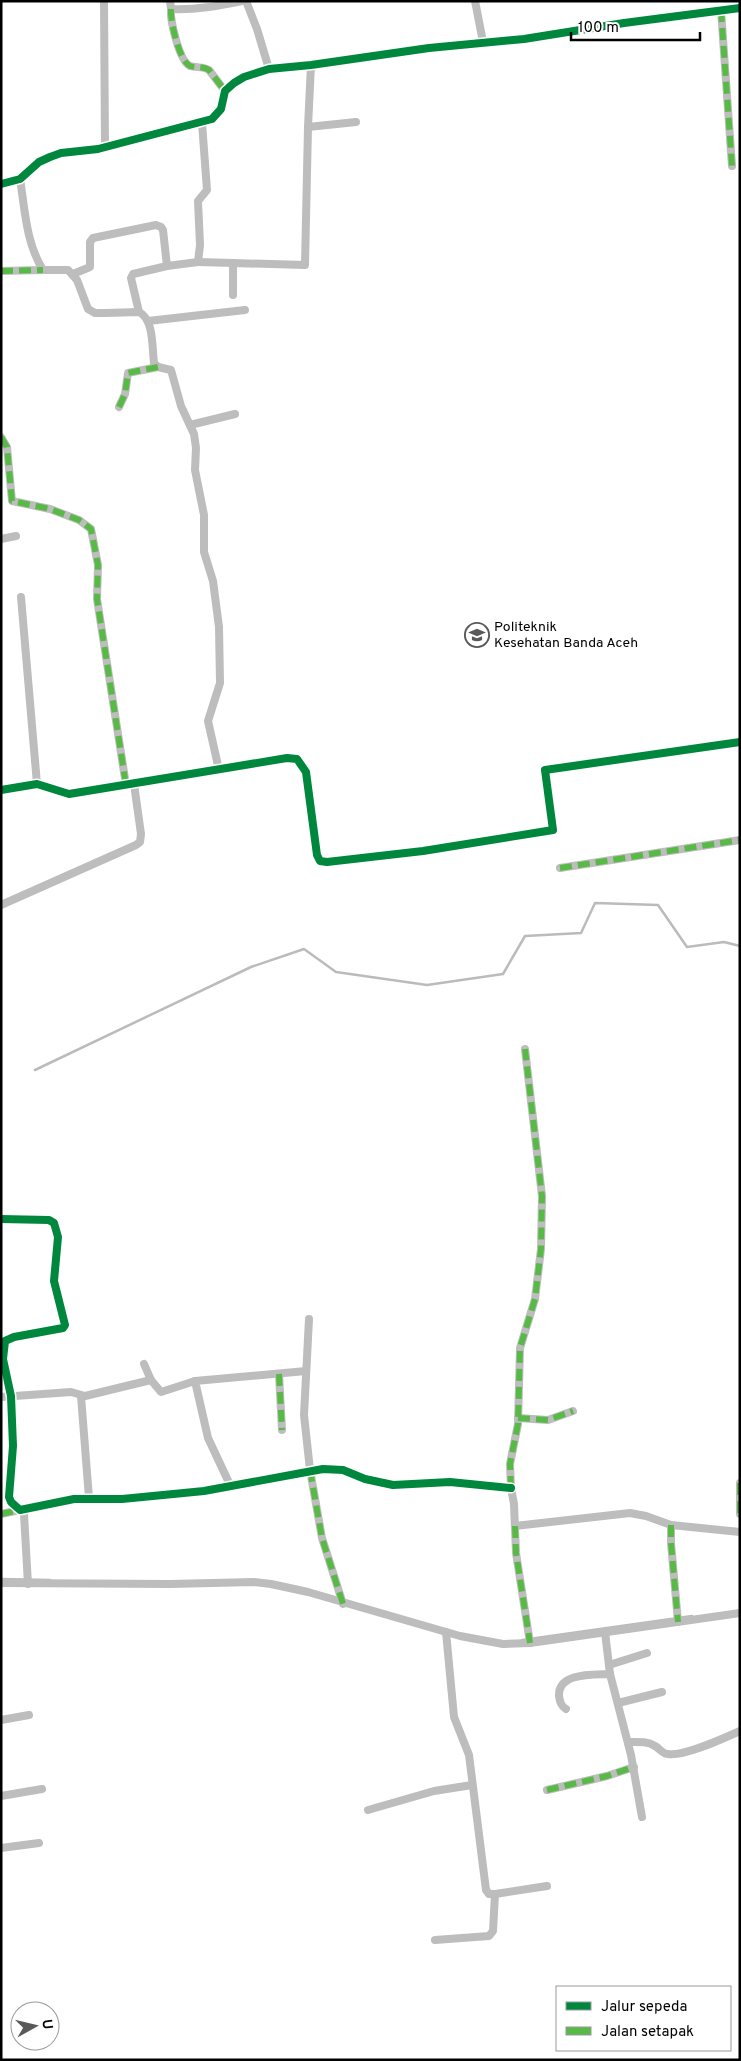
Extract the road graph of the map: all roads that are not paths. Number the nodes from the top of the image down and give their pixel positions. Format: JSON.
{"nodes":[{"id":1,"x":104,"y":1,"type":"edge"},
{"id":2,"x":244,"y":1,"type":"edge"},
{"id":3,"x":475,"y":1,"type":"edge"},
{"id":4,"x":170,"y":5,"type":"edge"},
{"id":5,"x":740,"y":8,"type":"edge"},
{"id":6,"x":721,"y":10,"type":"junction"},
{"id":7,"x":483,"y":42,"type":"junction"},
{"id":8,"x":311,"y":66,"type":"junction"},
{"id":9,"x":269,"y":69,"type":"junction"},
{"id":10,"x":225,"y":91,"type":"junction"},
{"id":11,"x":356,"y":122,"type":"dead end"},
{"id":12,"x":202,"y":123,"type":"junction"},
{"id":13,"x":308,"y":127,"type":"junction"},
{"id":14,"x":105,"y":147,"type":"junction"},
{"id":15,"x":732,"y":166,"type":"dead end"},
{"id":16,"x":20,"y":180,"type":"junction"},
{"id":17,"x":1,"y":184,"type":"edge"},
{"id":18,"x":198,"y":262,"type":"junction"},
{"id":19,"x":233,"y":263,"type":"junction"},
{"id":20,"x":167,"y":266,"type":"junction"},
{"id":21,"x":42,"y":270,"type":"junction"},
{"id":22,"x":1,"y":271,"type":"edge"},
{"id":23,"x":73,"y":274,"type":"junction"},
{"id":24,"x":233,"y":295,"type":"dead end"},
{"id":25,"x":245,"y":310,"type":"dead end"},
{"id":26,"x":139,"y":312,"type":"junction"},
{"id":27,"x":148,"y":321,"type":"junction"},
{"id":28,"x":158,"y":367,"type":"junction"},
{"id":29,"x":119,"y":408,"type":"dead end"},
{"id":30,"x":235,"y":414,"type":"dead end"},
{"id":31,"x":190,"y":425,"type":"junction"},
{"id":32,"x":1,"y":437,"type":"edge"},
{"id":33,"x":16,"y":536,"type":"dead end"},
{"id":34,"x":1,"y":539,"type":"edge"},
{"id":35,"x":21,"y":597,"type":"dead end"},
{"id":36,"x":740,"y":742,"type":"edge"},
{"id":37,"x":218,"y":770,"type":"junction"},
{"id":38,"x":37,"y":784,"type":"junction"},
{"id":39,"x":130,"y":785,"type":"junction"},
{"id":40,"x":1,"y":790,"type":"edge"},
{"id":41,"x":740,"y":840,"type":"edge"},
{"id":42,"x":560,"y":868,"type":"dead end"},
{"id":43,"x":1,"y":905,"type":"edge"},
{"id":44,"x":525,"y":1049,"type":"dead end"},
{"id":45,"x":1,"y":1220,"type":"edge"},
{"id":46,"x":308,"y":1319,"type":"dead end"},
{"id":47,"x":144,"y":1364,"type":"dead end"},
{"id":48,"x":306,"y":1371,"type":"junction"},
{"id":49,"x":279,"y":1374,"type":"junction"},
{"id":50,"x":151,"y":1380,"type":"junction"},
{"id":51,"x":195,"y":1381,"type":"junction"},
{"id":52,"x":11,"y":1396,"type":"junction"},
{"id":53,"x":81,"y":1396,"type":"junction"},
{"id":54,"x":1,"y":1397,"type":"edge"},
{"id":55,"x":573,"y":1411,"type":"dead end"},
{"id":56,"x":518,"y":1418,"type":"junction"},
{"id":57,"x":282,"y":1430,"type":"dead end"},
{"id":58,"x":310,"y":1470,"type":"junction"},
{"id":59,"x":740,"y":1482,"type":"edge"},
{"id":60,"x":231,"y":1487,"type":"junction"},
{"id":61,"x":511,"y":1488,"type":"junction"},
{"id":62,"x":89,"y":1498,"type":"junction"},
{"id":63,"x":20,"y":1510,"type":"junction"},
{"id":64,"x":1,"y":1514,"type":"edge"},
{"id":65,"x":740,"y":1514,"type":"edge"},
{"id":66,"x":671,"y":1525,"type":"junction"},
{"id":67,"x":515,"y":1526,"type":"junction"},
{"id":68,"x":740,"y":1532,"type":"edge"},
{"id":69,"x":28,"y":1580,"type":"junction"},
{"id":70,"x":1,"y":1583,"type":"edge"},
{"id":71,"x":343,"y":1604,"type":"junction"},
{"id":72,"x":740,"y":1613,"type":"edge"},
{"id":73,"x":677,"y":1618,"type":"junction"},
{"id":74,"x":446,"y":1632,"type":"junction"},
{"id":75,"x":605,"y":1632,"type":"junction"},
{"id":76,"x":530,"y":1639,"type":"junction"},
{"id":77,"x":647,"y":1653,"type":"dead end"},
{"id":78,"x":609,"y":1665,"type":"junction"},
{"id":79,"x":610,"y":1674,"type":"junction"},
{"id":80,"x":662,"y":1692,"type":"dead end"},
{"id":81,"x":618,"y":1703,"type":"junction"},
{"id":82,"x":566,"y":1709,"type":"dead end"},
{"id":83,"x":28,"y":1715,"type":"dead end"},
{"id":84,"x":1,"y":1720,"type":"edge"},
{"id":85,"x":740,"y":1731,"type":"edge"},
{"id":86,"x":628,"y":1742,"type":"junction"},
{"id":87,"x":634,"y":1767,"type":"junction"},
{"id":88,"x":472,"y":1785,"type":"junction"},
{"id":89,"x":42,"y":1789,"type":"dead end"},
{"id":90,"x":547,"y":1790,"type":"dead end"},
{"id":91,"x":1,"y":1796,"type":"edge"},
{"id":92,"x":368,"y":1810,"type":"dead end"},
{"id":93,"x":642,"y":1817,"type":"dead end"},
{"id":94,"x":39,"y":1843,"type":"dead end"},
{"id":95,"x":1,"y":1848,"type":"edge"},
{"id":96,"x":546,"y":1886,"type":"dead end"},
{"id":97,"x":495,"y":1894,"type":"junction"},
{"id":98,"x":435,"y":1940,"type":"dead end"}],
"edges":[{"from":1,"to":14,"type":"street"},
{"from":2,"to":4,"type":"street"},
{"from":2,"to":9,"type":"street"},
{"from":3,"to":7,"type":"street"},
{"from":4,"to":10,"type":"street"},
{"from":5,"to":6,"type":"street"},
{"from":6,"to":7,"type":"street"},
{"from":6,"to":15,"type":"street"},
{"from":7,"to":8,"type":"street"},
{"from":8,"to":9,"type":"street"},
{"from":8,"to":13,"type":"street"},
{"from":9,"to":10,"type":"street"},
{"from":10,"to":12,"type":"street"},
{"from":11,"to":13,"type":"street"},
{"from":12,"to":14,"type":"street"},
{"from":12,"to":18,"type":"street"},
{"from":13,"to":19,"type":"street"},
{"from":14,"to":16,"type":"street"},
{"from":16,"to":17,"type":"street"},
{"from":16,"to":21,"type":"street"},
{"from":18,"to":19,"type":"street"},
{"from":18,"to":20,"type":"street"},
{"from":19,"to":24,"type":"street"},
{"from":20,"to":23,"type":"street"},
{"from":20,"to":26,"type":"street"},
{"from":21,"to":22,"type":"street"},
{"from":21,"to":23,"type":"street"},
{"from":23,"to":26,"type":"street"},
{"from":25,"to":27,"type":"street"},
{"from":26,"to":27,"type":"street"},
{"from":27,"to":28,"type":"street"},
{"from":28,"to":29,"type":"street"},
{"from":28,"to":31,"type":"street"},
{"from":30,"to":31,"type":"street"},
{"from":31,"to":37,"type":"street"},
{"from":32,"to":39,"type":"street"},
{"from":33,"to":34,"type":"street"},
{"from":35,"to":38,"type":"street"},
{"from":36,"to":37,"type":"street"},
{"from":37,"to":39,"type":"street"},
{"from":38,"to":39,"type":"street"},
{"from":38,"to":40,"type":"street"},
{"from":39,"to":43,"type":"street"},
{"from":41,"to":42,"type":"street"},
{"from":44,"to":56,"type":"street"},
{"from":45,"to":52,"type":"street"},
{"from":46,"to":48,"type":"street"},
{"from":47,"to":50,"type":"street"},
{"from":48,"to":49,"type":"street"},
{"from":48,"to":58,"type":"street"},
{"from":49,"to":51,"type":"street"},
{"from":49,"to":57,"type":"street"},
{"from":50,"to":51,"type":"street"},
{"from":50,"to":53,"type":"street"},
{"from":51,"to":60,"type":"street"},
{"from":52,"to":53,"type":"street"},
{"from":52,"to":54,"type":"street"},
{"from":52,"to":63,"type":"street"},
{"from":53,"to":62,"type":"street"},
{"from":55,"to":56,"type":"street"},
{"from":56,"to":61,"type":"street"},
{"from":58,"to":60,"type":"street"},
{"from":58,"to":61,"type":"street"},
{"from":58,"to":71,"type":"street"},
{"from":59,"to":65,"type":"street"},
{"from":60,"to":62,"type":"street"},
{"from":61,"to":67,"type":"street"},
{"from":62,"to":63,"type":"street"},
{"from":63,"to":64,"type":"street"},
{"from":63,"to":69,"type":"street"},
{"from":66,"to":67,"type":"street"},
{"from":66,"to":68,"type":"street"},
{"from":66,"to":73,"type":"street"},
{"from":67,"to":76,"type":"street"},
{"from":69,"to":70,"type":"street"},
{"from":69,"to":71,"type":"street"},
{"from":71,"to":74,"type":"street"},
{"from":72,"to":73,"type":"street"},
{"from":73,"to":75,"type":"street"},
{"from":74,"to":76,"type":"street"},
{"from":74,"to":88,"type":"street"},
{"from":75,"to":76,"type":"street"},
{"from":75,"to":78,"type":"street"},
{"from":77,"to":78,"type":"street"},
{"from":78,"to":79,"type":"street"},
{"from":79,"to":81,"type":"street"},
{"from":79,"to":82,"type":"street"},
{"from":80,"to":81,"type":"street"},
{"from":81,"to":86,"type":"street"},
{"from":83,"to":84,"type":"street"},
{"from":85,"to":86,"type":"street"},
{"from":86,"to":87,"type":"street"},
{"from":87,"to":90,"type":"street"},
{"from":87,"to":93,"type":"street"},
{"from":88,"to":92,"type":"street"},
{"from":88,"to":97,"type":"street"},
{"from":89,"to":91,"type":"street"},
{"from":94,"to":95,"type":"street"},
{"from":96,"to":97,"type":"street"},
{"from":97,"to":98,"type":"street"}]}
